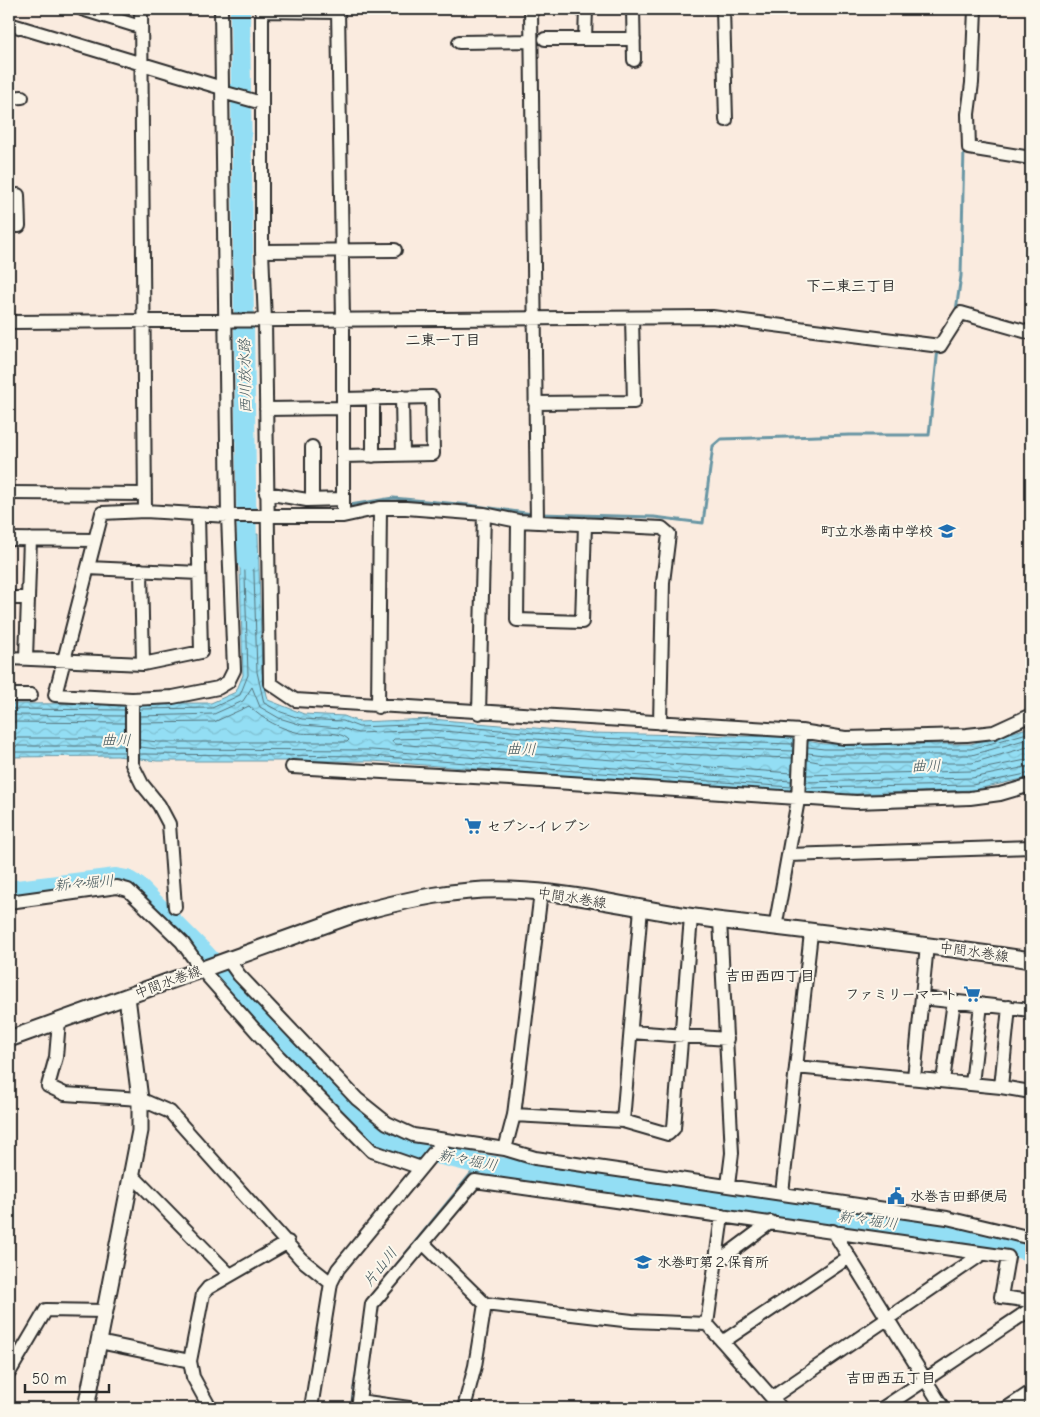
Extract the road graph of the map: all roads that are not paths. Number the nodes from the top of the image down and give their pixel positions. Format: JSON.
{"nodes":[{"id":1,"x":82,"y":9,"type":"edge"},
{"id":2,"x":141,"y":9,"type":"edge"},
{"id":3,"x":221,"y":9,"type":"edge"},
{"id":4,"x":531,"y":9,"type":"edge"},
{"id":5,"x":586,"y":9,"type":"edge"},
{"id":6,"x":633,"y":9,"type":"edge"},
{"id":7,"x":723,"y":9,"type":"edge"},
{"id":8,"x":975,"y":9,"type":"edge"},
{"id":9,"x":262,"y":10,"type":"edge"},
{"id":10,"x":338,"y":10,"type":"edge"},
{"id":11,"x":9,"y":24,"type":"edge"},
{"id":12,"x":140,"y":27,"type":"junction"},
{"id":13,"x":585,"y":38,"type":"junction"},
{"id":14,"x":634,"y":38,"type":"junction"},
{"id":15,"x":545,"y":39,"type":"dead end"},
{"id":16,"x":531,"y":41,"type":"junction"},
{"id":17,"x":459,"y":42,"type":"dead end"},
{"id":18,"x":634,"y":60,"type":"dead end"},
{"id":19,"x":141,"y":64,"type":"junction"},
{"id":20,"x":222,"y":90,"type":"junction"},
{"id":21,"x":262,"y":103,"type":"junction"},
{"id":22,"x":726,"y":120,"type":"dead end"},
{"id":23,"x":1031,"y":158,"type":"edge"},
{"id":24,"x":18,"y":195,"type":"dead end"},
{"id":25,"x":9,"y":226,"type":"edge"},
{"id":26,"x":342,"y":250,"type":"junction"},
{"id":27,"x":395,"y":250,"type":"dead end"},
{"id":28,"x":262,"y":251,"type":"junction"},
{"id":29,"x":535,"y":318,"type":"junction"},
{"id":30,"x":632,"y":318,"type":"junction"},
{"id":31,"x":229,"y":320,"type":"junction"},
{"id":32,"x":343,"y":320,"type":"junction"},
{"id":33,"x":144,"y":321,"type":"junction"},
{"id":34,"x":262,"y":321,"type":"junction"},
{"id":35,"x":9,"y":322,"type":"edge"},
{"id":36,"x":1031,"y":333,"type":"edge"},
{"id":37,"x":402,"y":397,"type":"junction"},
{"id":38,"x":373,"y":398,"type":"junction"},
{"id":39,"x":343,"y":403,"type":"junction"},
{"id":40,"x":535,"y":403,"type":"junction"},
{"id":41,"x":266,"y":409,"type":"junction"},
{"id":42,"x":312,"y":446,"type":"dead end"},
{"id":43,"x":403,"y":455,"type":"junction"},
{"id":44,"x":342,"y":456,"type":"junction"},
{"id":45,"x":373,"y":456,"type":"junction"},
{"id":46,"x":9,"y":493,"type":"edge"},
{"id":47,"x":266,"y":493,"type":"junction"},
{"id":48,"x":145,"y":494,"type":"junction"},
{"id":49,"x":343,"y":499,"type":"junction"},
{"id":50,"x":312,"y":500,"type":"junction"},
{"id":51,"x":380,"y":508,"type":"junction"},
{"id":52,"x":145,"y":511,"type":"junction"},
{"id":53,"x":198,"y":514,"type":"junction"},
{"id":54,"x":484,"y":514,"type":"junction"},
{"id":55,"x":231,"y":516,"type":"junction"},
{"id":56,"x":262,"y":516,"type":"junction"},
{"id":57,"x":343,"y":516,"type":"junction"},
{"id":58,"x":518,"y":521,"type":"junction"},
{"id":59,"x":537,"y":522,"type":"junction"},
{"id":60,"x":586,"y":524,"type":"junction"},
{"id":61,"x":9,"y":539,"type":"edge"},
{"id":62,"x":30,"y":540,"type":"junction"},
{"id":63,"x":94,"y":540,"type":"junction"},
{"id":64,"x":88,"y":568,"type":"junction"},
{"id":65,"x":141,"y":570,"type":"junction"},
{"id":66,"x":199,"y":573,"type":"junction"},
{"id":67,"x":9,"y":598,"type":"edge"},
{"id":68,"x":28,"y":598,"type":"junction"},
{"id":69,"x":9,"y":658,"type":"edge"},
{"id":70,"x":26,"y":658,"type":"junction"},
{"id":71,"x":62,"y":661,"type":"junction"},
{"id":72,"x":144,"y":664,"type":"junction"},
{"id":73,"x":9,"y":695,"type":"edge"},
{"id":74,"x":31,"y":695,"type":"dead end"},
{"id":75,"x":132,"y":700,"type":"junction"},
{"id":76,"x":378,"y":707,"type":"junction"},
{"id":77,"x":479,"y":713,"type":"junction"},
{"id":78,"x":1031,"y":715,"type":"edge"},
{"id":79,"x":660,"y":723,"type":"junction"},
{"id":80,"x":801,"y":735,"type":"junction"},
{"id":81,"x":292,"y":767,"type":"dead end"},
{"id":82,"x":1031,"y":785,"type":"edge"},
{"id":83,"x":798,"y":796,"type":"junction"},
{"id":84,"x":1031,"y":847,"type":"edge"},
{"id":85,"x":788,"y":855,"type":"junction"},
{"id":86,"x":540,"y":892,"type":"junction"},
{"id":87,"x":9,"y":902,"type":"edge"},
{"id":88,"x":175,"y":907,"type":"dead end"},
{"id":89,"x":641,"y":908,"type":"junction"},
{"id":90,"x":691,"y":916,"type":"junction"},
{"id":91,"x":720,"y":920,"type":"junction"},
{"id":92,"x":776,"y":928,"type":"junction"},
{"id":93,"x":811,"y":933,"type":"junction"},
{"id":94,"x":927,"y":945,"type":"junction"},
{"id":95,"x":1031,"y":960,"type":"edge"},
{"id":96,"x":229,"y":961,"type":"junction"},
{"id":97,"x":202,"y":970,"type":"junction"},
{"id":98,"x":127,"y":997,"type":"junction"},
{"id":99,"x":922,"y":998,"type":"junction"},
{"id":100,"x":954,"y":1001,"type":"junction"},
{"id":101,"x":981,"y":1004,"type":"junction"},
{"id":102,"x":1009,"y":1007,"type":"junction"},
{"id":103,"x":1031,"y":1010,"type":"edge"},
{"id":104,"x":59,"y":1021,"type":"junction"},
{"id":105,"x":631,"y":1032,"type":"junction"},
{"id":106,"x":682,"y":1036,"type":"junction"},
{"id":107,"x":9,"y":1039,"type":"edge"},
{"id":108,"x":727,"y":1039,"type":"junction"},
{"id":109,"x":796,"y":1067,"type":"junction"},
{"id":110,"x":914,"y":1078,"type":"junction"},
{"id":111,"x":943,"y":1081,"type":"junction"},
{"id":112,"x":972,"y":1084,"type":"junction"},
{"id":113,"x":1001,"y":1087,"type":"junction"},
{"id":114,"x":1031,"y":1092,"type":"edge"},
{"id":115,"x":140,"y":1099,"type":"junction"},
{"id":116,"x":514,"y":1115,"type":"junction"},
{"id":117,"x":623,"y":1121,"type":"junction"},
{"id":118,"x":443,"y":1141,"type":"junction"},
{"id":119,"x":505,"y":1149,"type":"junction"},
{"id":120,"x":421,"y":1168,"type":"junction"},
{"id":121,"x":132,"y":1175,"type":"junction"},
{"id":122,"x":728,"y":1186,"type":"junction"},
{"id":123,"x":782,"y":1193,"type":"junction"},
{"id":124,"x":722,"y":1216,"type":"junction"},
{"id":125,"x":771,"y":1222,"type":"junction"},
{"id":126,"x":833,"y":1231,"type":"junction"},
{"id":127,"x":1031,"y":1238,"type":"edge"},
{"id":128,"x":288,"y":1242,"type":"junction"},
{"id":129,"x":423,"y":1243,"type":"junction"},
{"id":130,"x":982,"y":1254,"type":"junction"},
{"id":131,"x":849,"y":1257,"type":"junction"},
{"id":132,"x":716,"y":1263,"type":"junction"},
{"id":133,"x":230,"y":1276,"type":"junction"},
{"id":134,"x":331,"y":1283,"type":"junction"},
{"id":135,"x":1031,"y":1301,"type":"edge"},
{"id":136,"x":485,"y":1304,"type":"junction"},
{"id":137,"x":1031,"y":1309,"type":"edge"},
{"id":138,"x":105,"y":1311,"type":"junction"},
{"id":139,"x":888,"y":1320,"type":"junction"},
{"id":140,"x":708,"y":1324,"type":"junction"},
{"id":141,"x":724,"y":1341,"type":"junction"},
{"id":142,"x":99,"y":1342,"type":"junction"},
{"id":143,"x":190,"y":1360,"type":"junction"},
{"id":144,"x":9,"y":1373,"type":"edge"},
{"id":145,"x":926,"y":1379,"type":"junction"},
{"id":146,"x":1031,"y":1392,"type":"edge"},
{"id":147,"x":773,"y":1397,"type":"junction"},
{"id":148,"x":358,"y":1405,"type":"edge"},
{"id":149,"x":86,"y":1408,"type":"edge"},
{"id":150,"x":210,"y":1408,"type":"edge"},
{"id":151,"x":311,"y":1408,"type":"edge"},
{"id":152,"x":408,"y":1408,"type":"edge"},
{"id":153,"x":464,"y":1408,"type":"edge"},
{"id":154,"x":781,"y":1408,"type":"edge"},
{"id":155,"x":883,"y":1408,"type":"edge"},
{"id":156,"x":943,"y":1408,"type":"edge"},
{"id":157,"x":1007,"y":1408,"type":"edge"}],
"edges":[{"from":1,"to":12,"type":"street"},
{"from":2,"to":12,"type":"street"},
{"from":3,"to":20,"type":"street"},
{"from":4,"to":16,"type":"street"},
{"from":5,"to":13,"type":"street"},
{"from":6,"to":14,"type":"street"},
{"from":7,"to":22,"type":"street"},
{"from":8,"to":23,"type":"street"},
{"from":9,"to":10,"type":"street"},
{"from":9,"to":21,"type":"street"},
{"from":10,"to":26,"type":"street"},
{"from":11,"to":19,"type":"street"},
{"from":12,"to":19,"type":"street"},
{"from":13,"to":14,"type":"street"},
{"from":13,"to":15,"type":"street"},
{"from":14,"to":18,"type":"street"},
{"from":16,"to":17,"type":"street"},
{"from":16,"to":29,"type":"street"},
{"from":19,"to":20,"type":"street"},
{"from":19,"to":33,"type":"street"},
{"from":20,"to":21,"type":"street"},
{"from":20,"to":31,"type":"street"},
{"from":21,"to":28,"type":"street"},
{"from":24,"to":25,"type":"street"},
{"from":26,"to":27,"type":"street"},
{"from":26,"to":28,"type":"street"},
{"from":26,"to":32,"type":"street"},
{"from":28,"to":34,"type":"street"},
{"from":29,"to":30,"type":"street"},
{"from":29,"to":32,"type":"street"},
{"from":29,"to":40,"type":"street"},
{"from":30,"to":36,"type":"street"},
{"from":30,"to":40,"type":"street"},
{"from":31,"to":33,"type":"street"},
{"from":31,"to":34,"type":"street"},
{"from":31,"to":55,"type":"street"},
{"from":32,"to":34,"type":"street"},
{"from":32,"to":39,"type":"street"},
{"from":33,"to":35,"type":"street"},
{"from":33,"to":48,"type":"street"},
{"from":34,"to":41,"type":"street"},
{"from":37,"to":38,"type":"street"},
{"from":37,"to":43,"type":"street"},
{"from":37,"to":43,"type":"street"},
{"from":38,"to":39,"type":"street"},
{"from":38,"to":45,"type":"street"},
{"from":39,"to":41,"type":"street"},
{"from":39,"to":44,"type":"street"},
{"from":40,"to":59,"type":"street"},
{"from":41,"to":47,"type":"street"},
{"from":42,"to":50,"type":"street"},
{"from":43,"to":45,"type":"street"},
{"from":44,"to":45,"type":"street"},
{"from":44,"to":49,"type":"street"},
{"from":46,"to":48,"type":"street"},
{"from":47,"to":50,"type":"street"},
{"from":47,"to":56,"type":"street"},
{"from":48,"to":52,"type":"street"},
{"from":49,"to":50,"type":"street"},
{"from":49,"to":57,"type":"street"},
{"from":51,"to":54,"type":"street"},
{"from":51,"to":57,"type":"street"},
{"from":51,"to":76,"type":"street"},
{"from":52,"to":53,"type":"street"},
{"from":52,"to":63,"type":"street"},
{"from":53,"to":55,"type":"street"},
{"from":53,"to":66,"type":"street"},
{"from":54,"to":58,"type":"street"},
{"from":54,"to":77,"type":"street"},
{"from":55,"to":56,"type":"street"},
{"from":55,"to":75,"type":"street"},
{"from":56,"to":57,"type":"street"},
{"from":56,"to":76,"type":"street"},
{"from":58,"to":59,"type":"street"},
{"from":58,"to":60,"type":"street"},
{"from":59,"to":60,"type":"street"},
{"from":60,"to":79,"type":"street"},
{"from":61,"to":62,"type":"street"},
{"from":62,"to":63,"type":"street"},
{"from":62,"to":68,"type":"street"},
{"from":63,"to":64,"type":"street"},
{"from":64,"to":65,"type":"street"},
{"from":64,"to":71,"type":"street"},
{"from":65,"to":66,"type":"street"},
{"from":65,"to":72,"type":"street"},
{"from":66,"to":72,"type":"street"},
{"from":67,"to":68,"type":"street"},
{"from":68,"to":70,"type":"street"},
{"from":69,"to":70,"type":"street"},
{"from":70,"to":71,"type":"street"},
{"from":71,"to":72,"type":"street"},
{"from":71,"to":75,"type":"street"},
{"from":73,"to":74,"type":"street"},
{"from":75,"to":88,"type":"street"},
{"from":76,"to":77,"type":"street"},
{"from":77,"to":79,"type":"street"},
{"from":78,"to":80,"type":"street"},
{"from":79,"to":80,"type":"street"},
{"from":80,"to":83,"type":"street"},
{"from":81,"to":83,"type":"street"},
{"from":82,"to":83,"type":"street"},
{"from":83,"to":85,"type":"street"},
{"from":84,"to":85,"type":"street"},
{"from":85,"to":92,"type":"street"},
{"from":86,"to":89,"type":"main road","name":"中間水巻線"},
{"from":86,"to":96,"type":"main road","name":"中間水巻線"},
{"from":86,"to":116,"type":"street"},
{"from":87,"to":97,"type":"street"},
{"from":89,"to":90,"type":"main road","name":"中間水巻線"},
{"from":89,"to":105,"type":"street"},
{"from":90,"to":91,"type":"main road","name":"中間水巻線"},
{"from":90,"to":106,"type":"street"},
{"from":91,"to":92,"type":"main road","name":"中間水巻線"},
{"from":91,"to":108,"type":"street"},
{"from":92,"to":93,"type":"main road","name":"中間水巻線"},
{"from":93,"to":94,"type":"main road","name":"中間水巻線"},
{"from":93,"to":109,"type":"street"},
{"from":94,"to":95,"type":"main road","name":"中間水巻線"},
{"from":94,"to":99,"type":"street"},
{"from":96,"to":97,"type":"main road","name":"中間水巻線"},
{"from":96,"to":118,"type":"street"},
{"from":97,"to":98,"type":"main road","name":"中間水巻線"},
{"from":97,"to":120,"type":"street"},
{"from":98,"to":104,"type":"main road","name":"中間水巻線"},
{"from":98,"to":115,"type":"main road","name":"中間水巻線"},
{"from":99,"to":100,"type":"street"},
{"from":99,"to":110,"type":"street"},
{"from":100,"to":101,"type":"street"},
{"from":100,"to":111,"type":"street"},
{"from":101,"to":102,"type":"street"},
{"from":101,"to":112,"type":"street"},
{"from":102,"to":103,"type":"street"},
{"from":102,"to":113,"type":"street"},
{"from":104,"to":107,"type":"main road","name":"中間水巻線"},
{"from":104,"to":115,"type":"street"},
{"from":105,"to":106,"type":"street"},
{"from":105,"to":117,"type":"street"},
{"from":106,"to":108,"type":"street"},
{"from":106,"to":117,"type":"street"},
{"from":108,"to":122,"type":"street"},
{"from":109,"to":110,"type":"street"},
{"from":109,"to":123,"type":"street"},
{"from":110,"to":111,"type":"street"},
{"from":111,"to":112,"type":"street"},
{"from":112,"to":113,"type":"street"},
{"from":113,"to":114,"type":"street"},
{"from":115,"to":121,"type":"main road","name":"中間水巻線"},
{"from":115,"to":128,"type":"street"},
{"from":116,"to":117,"type":"street"},
{"from":116,"to":119,"type":"street"},
{"from":118,"to":119,"type":"street"},
{"from":118,"to":120,"type":"street"},
{"from":119,"to":122,"type":"street"},
{"from":120,"to":134,"type":"street"},
{"from":121,"to":133,"type":"street"},
{"from":121,"to":138,"type":"main road","name":"中間水巻線"},
{"from":122,"to":123,"type":"street"},
{"from":123,"to":127,"type":"street"},
{"from":124,"to":125,"type":"street"},
{"from":124,"to":129,"type":"street"},
{"from":124,"to":132,"type":"street"},
{"from":125,"to":126,"type":"street"},
{"from":125,"to":132,"type":"street"},
{"from":126,"to":130,"type":"street"},
{"from":126,"to":131,"type":"street"},
{"from":128,"to":133,"type":"street"},
{"from":128,"to":134,"type":"street"},
{"from":129,"to":136,"type":"street"},
{"from":129,"to":148,"type":"street"},
{"from":130,"to":135,"type":"street"},
{"from":130,"to":139,"type":"street"},
{"from":131,"to":139,"type":"street"},
{"from":131,"to":141,"type":"street"},
{"from":132,"to":140,"type":"street"},
{"from":133,"to":143,"type":"street"},
{"from":134,"to":151,"type":"street"},
{"from":136,"to":140,"type":"street"},
{"from":136,"to":153,"type":"street"},
{"from":137,"to":145,"type":"street"},
{"from":138,"to":142,"type":"main road","name":"中間水巻線"},
{"from":138,"to":144,"type":"street"},
{"from":139,"to":145,"type":"street"},
{"from":139,"to":147,"type":"street"},
{"from":140,"to":141,"type":"street"},
{"from":141,"to":147,"type":"street"},
{"from":142,"to":143,"type":"street"},
{"from":142,"to":149,"type":"main road","name":"中間水巻線"},
{"from":143,"to":150,"type":"street"},
{"from":145,"to":155,"type":"street"},
{"from":145,"to":156,"type":"street"},
{"from":146,"to":157,"type":"street"},
{"from":147,"to":154,"type":"street"},
{"from":148,"to":152,"type":"street"}]}
